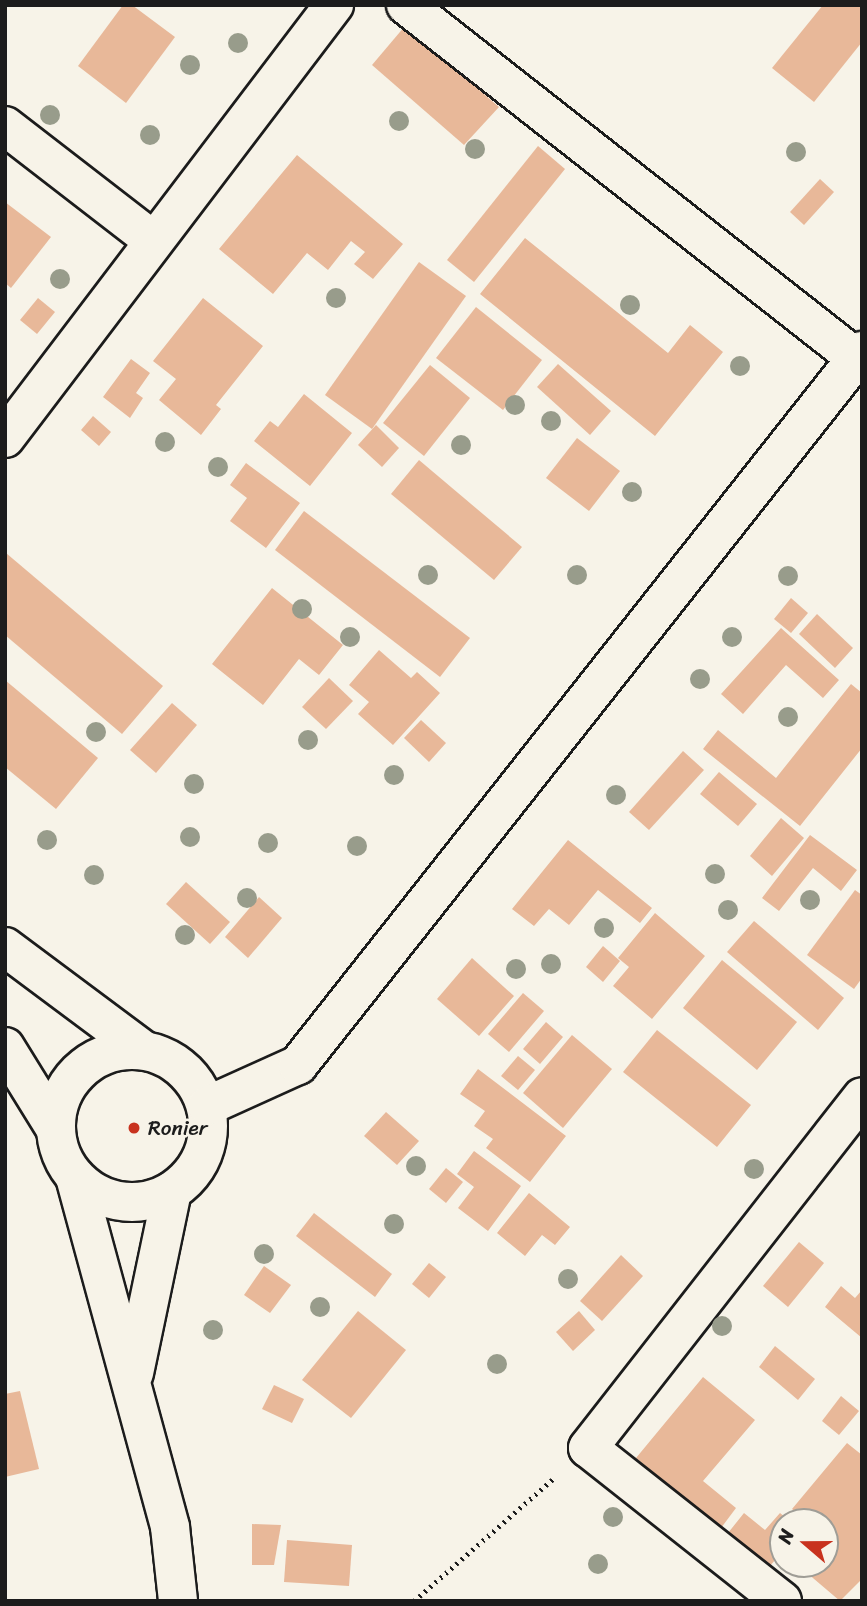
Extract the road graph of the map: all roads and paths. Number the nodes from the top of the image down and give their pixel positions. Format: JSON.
{"nodes":[{"id":1,"x":334,"y":5,"type":"edge"},
{"id":2,"x":406,"y":5,"type":"edge"},
{"id":3,"x":5,"y":126,"type":"edge"},
{"id":4,"x":153,"y":240,"type":"junction"},
{"id":5,"x":859,"y":355,"type":"edge"},
{"id":6,"x":5,"y":438,"type":"edge"},
{"id":7,"x":5,"y":947,"type":"edge"},
{"id":8,"x":5,"y":1047,"type":"edge"},
{"id":9,"x":142,"y":1049,"type":"junction"},
{"id":10,"x":862,"y":1097,"type":"edge"},
{"id":11,"x":207,"y":1107,"type":"junction"},
{"id":12,"x":55,"y":1128,"type":"junction"},
{"id":13,"x":75,"y":1177,"type":"junction"},
{"id":14,"x":172,"y":1191,"type":"junction"},
{"id":15,"x":133,"y":1379,"type":"junction"},
{"id":16,"x":588,"y":1448,"type":"junction"},
{"id":17,"x":178,"y":1601,"type":"edge"},
{"id":18,"x":414,"y":1601,"type":"edge"},
{"id":19,"x":782,"y":1601,"type":"edge"}],
"edges":[{"from":1,"to":4,"type":"street"},
{"from":2,"to":5,"type":"street"},
{"from":3,"to":4,"type":"street"},
{"from":4,"to":6,"type":"street"},
{"from":5,"to":11,"type":"street"},
{"from":7,"to":9,"type":"street"},
{"from":8,"to":12,"type":"street"},
{"from":9,"to":11,"type":"street"},
{"from":9,"to":12,"type":"street"},
{"from":10,"to":16,"type":"street"},
{"from":11,"to":14,"type":"street"},
{"from":12,"to":13,"type":"street"},
{"from":13,"to":14,"type":"street"},
{"from":13,"to":15,"type":"street"},
{"from":14,"to":15,"type":"street"},
{"from":15,"to":17,"type":"street"},
{"from":16,"to":18,"type":"path"},
{"from":16,"to":19,"type":"street"}]}
